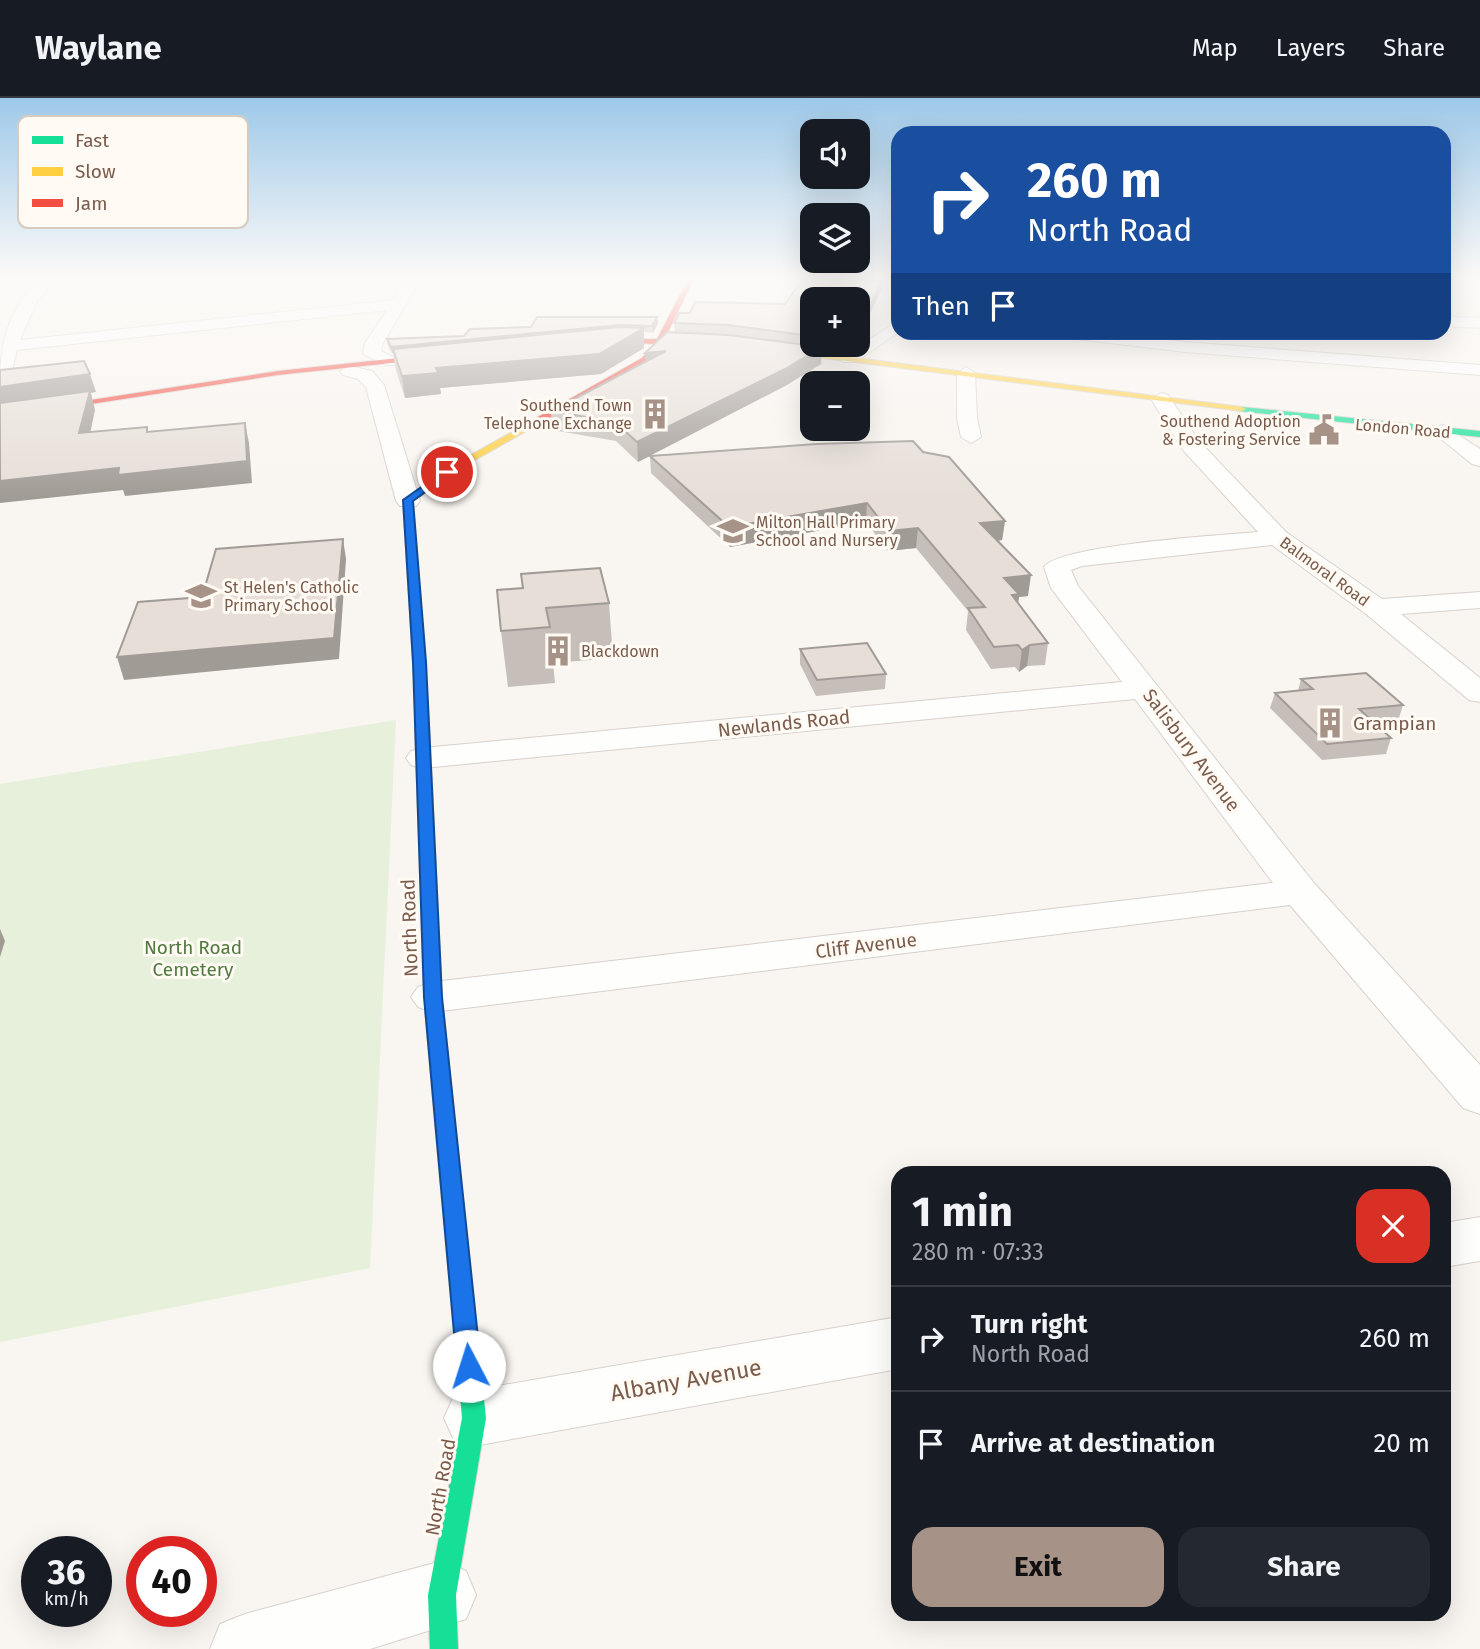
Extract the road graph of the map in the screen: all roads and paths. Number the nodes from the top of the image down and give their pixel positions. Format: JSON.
{"nodes":[{"id":1,"x":7,"y":351,"type":"edge"},
{"id":2,"x":372,"y":351,"type":"edge"},
{"id":3,"x":654,"y":351,"type":"edge"},
{"id":4,"x":792,"y":351,"type":"edge"},
{"id":5,"x":859,"y":351,"type":"edge"},
{"id":6,"x":1241,"y":351,"type":"edge"},
{"id":7,"x":849,"y":358,"type":"junction"},
{"id":8,"x":392,"y":361,"type":"junction"},
{"id":9,"x":1480,"y":370,"type":"edge"},
{"id":10,"x":349,"y":372,"type":"junction"},
{"id":11,"x":966,"y":373,"type":"junction"},
{"id":12,"x":0,"y":382,"type":"edge"},
{"id":13,"x":213,"y":386,"type":"junction"},
{"id":14,"x":1161,"y":400,"type":"junction"},
{"id":15,"x":0,"y":416,"type":"edge"},
{"id":16,"x":1443,"y":432,"type":"junction"},
{"id":17,"x":1480,"y":434,"type":"edge"},
{"id":18,"x":971,"y":437,"type":"dead end"},
{"id":19,"x":1480,"y":459,"type":"edge"},
{"id":20,"x":408,"y":500,"type":"junction"},
{"id":21,"x":1278,"y":537,"type":"junction"},
{"id":22,"x":1480,"y":600,"type":"edge"},
{"id":23,"x":1376,"y":608,"type":"junction"},
{"id":24,"x":1145,"y":689,"type":"junction"},
{"id":25,"x":1480,"y":693,"type":"edge"},
{"id":26,"x":423,"y":758,"type":"junction"},
{"id":27,"x":1300,"y":892,"type":"junction"},
{"id":28,"x":433,"y":997,"type":"junction"},
{"id":29,"x":1480,"y":1096,"type":"edge"},
{"id":30,"x":1480,"y":1239,"type":"edge"},
{"id":31,"x":1451,"y":1244,"type":"edge"},
{"id":32,"x":891,"y":1344,"type":"edge"},
{"id":33,"x":474,"y":1418,"type":"junction"},
{"id":34,"x":443,"y":1622,"type":"edge"},
{"id":35,"x":245,"y":1649,"type":"edge"}],
"edges":[{"from":1,"to":12,"type":"street"},
{"from":2,"to":8,"type":"street"},
{"from":3,"to":20,"type":"street"},
{"from":4,"to":7,"type":"street","name":"London Road"},
{"from":5,"to":7,"type":"street"},
{"from":6,"to":9,"type":"street"},
{"from":7,"to":11,"type":"street","name":"London Road"},
{"from":8,"to":10,"type":"street"},
{"from":8,"to":13,"type":"street"},
{"from":10,"to":13,"type":"street"},
{"from":10,"to":20,"type":"street"},
{"from":11,"to":14,"type":"street","name":"London Road"},
{"from":11,"to":18,"type":"street"},
{"from":13,"to":15,"type":"street"},
{"from":14,"to":16,"type":"street","name":"London Road"},
{"from":14,"to":21,"type":"street","name":"Balmoral Road"},
{"from":16,"to":17,"type":"street","name":"London Road"},
{"from":16,"to":19,"type":"street"},
{"from":20,"to":26,"type":"street","name":"North Road"},
{"from":21,"to":23,"type":"street","name":"Balmoral Road"},
{"from":21,"to":24,"type":"street","name":"Salisbury Avenue"},
{"from":22,"to":23,"type":"street"},
{"from":23,"to":25,"type":"street","name":"Balmoral Road"},
{"from":24,"to":26,"type":"street","name":"Newlands Road"},
{"from":24,"to":27,"type":"street","name":"Salisbury Avenue"},
{"from":26,"to":28,"type":"street","name":"North Road"},
{"from":27,"to":28,"type":"street","name":"Cliff Avenue"},
{"from":27,"to":29,"type":"street","name":"Salisbury Avenue"},
{"from":28,"to":33,"type":"street","name":"North Road"},
{"from":30,"to":31,"type":"street"},
{"from":32,"to":33,"type":"street","name":"Albany Avenue"},
{"from":33,"to":34,"type":"street","name":"North Road"},
{"from":34,"to":35,"type":"street"}]}
